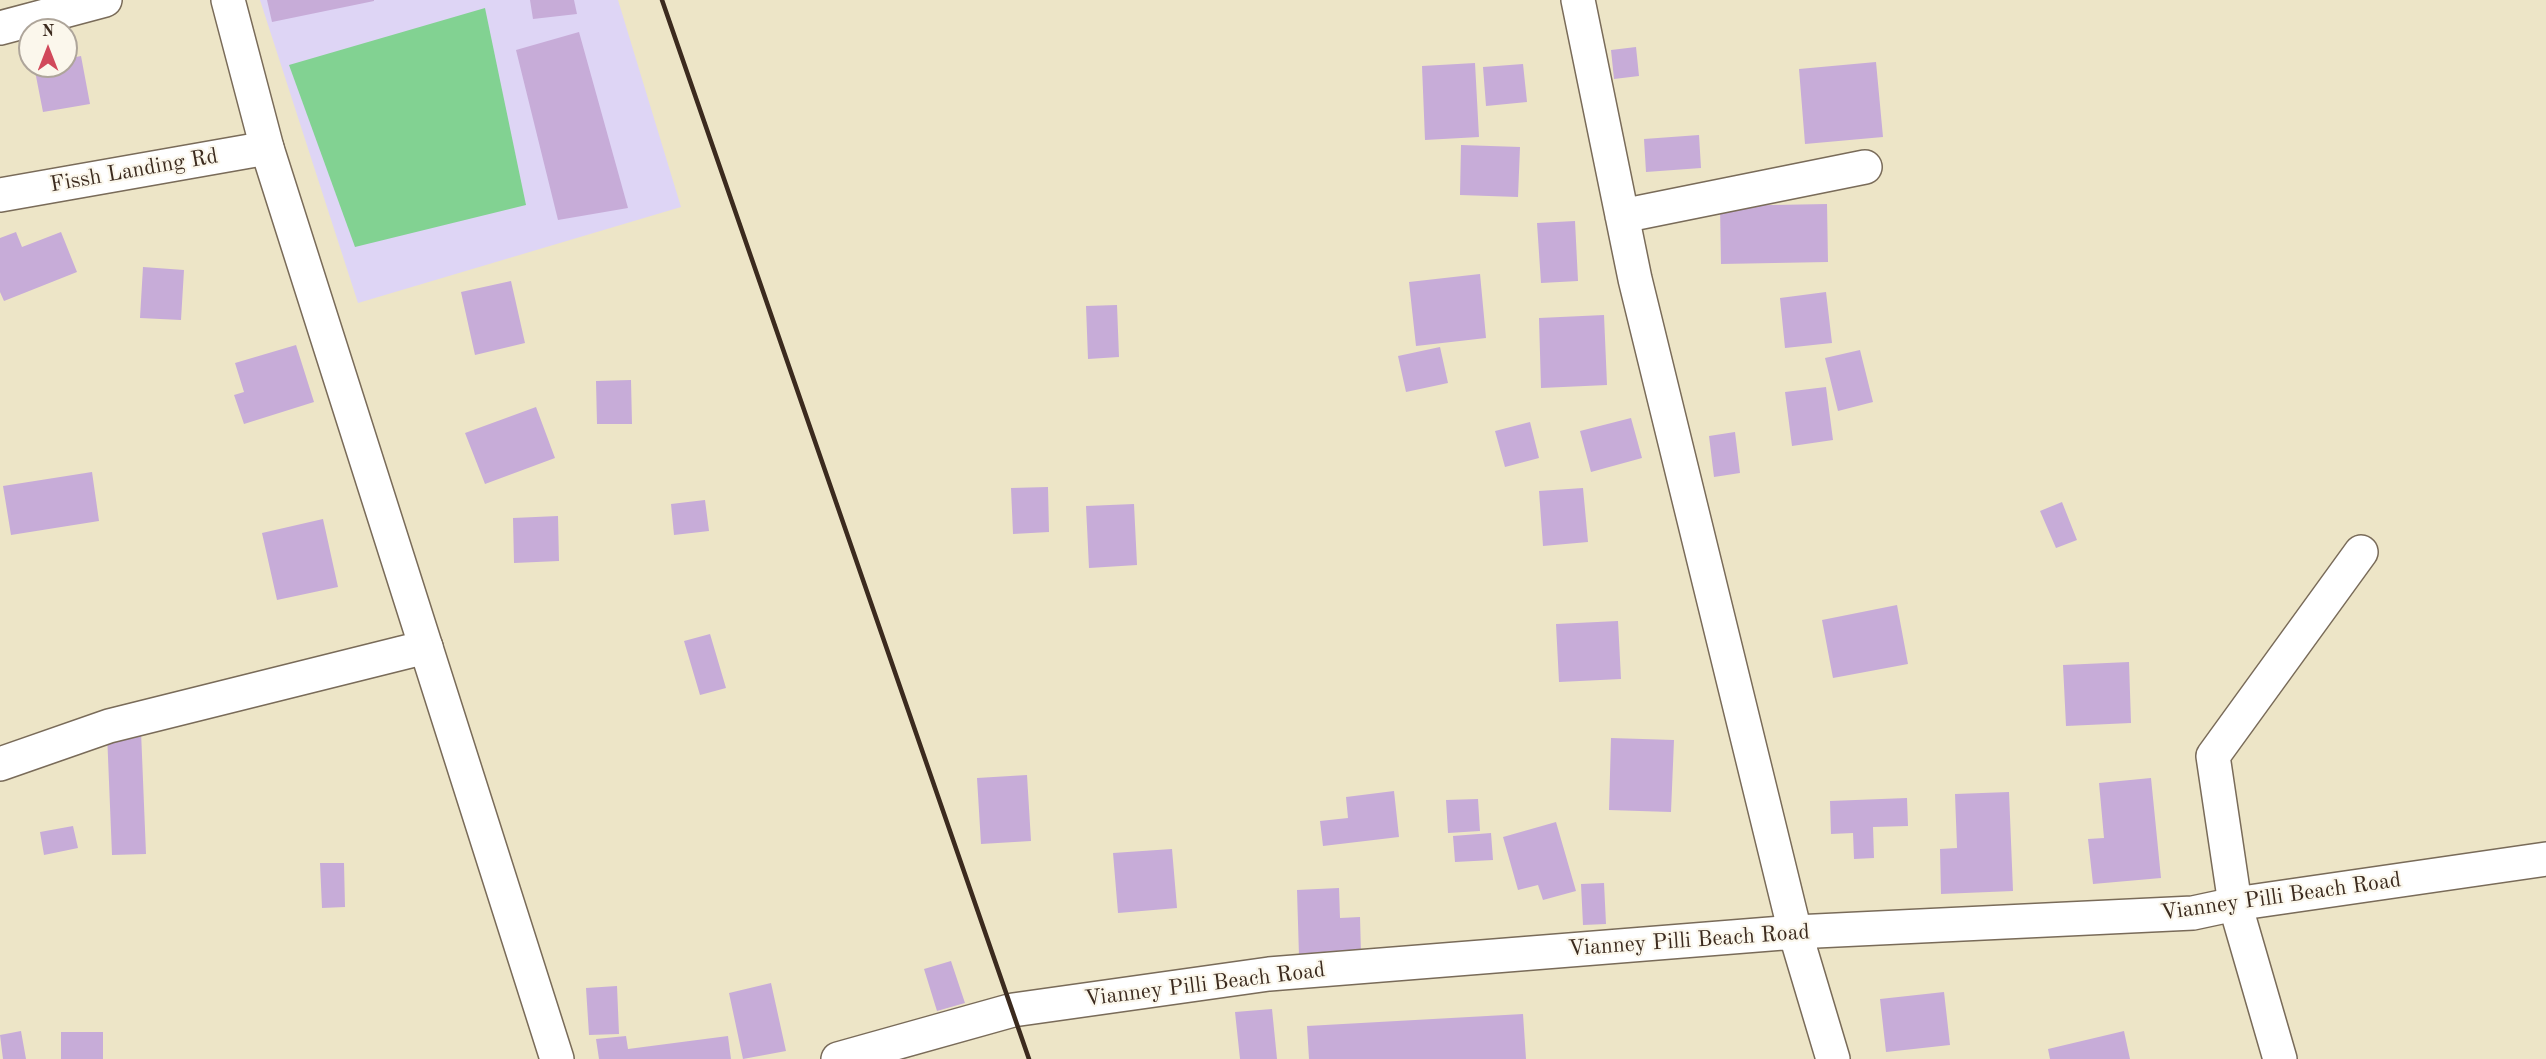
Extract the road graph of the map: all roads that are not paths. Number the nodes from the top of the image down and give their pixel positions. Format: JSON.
{"nodes":[{"id":1,"x":105,"y":0,"type":"edge"},
{"id":2,"x":228,"y":0,"type":"edge"},
{"id":3,"x":1578,"y":0,"type":"edge"},
{"id":4,"x":0,"y":28,"type":"edge"},
{"id":5,"x":267,"y":148,"type":"junction"},
{"id":6,"x":1865,"y":167,"type":"dead end"},
{"id":7,"x":0,"y":195,"type":"edge"},
{"id":8,"x":1623,"y":216,"type":"junction"},
{"id":9,"x":2361,"y":552,"type":"dead end"},
{"id":10,"x":426,"y":647,"type":"junction"},
{"id":11,"x":0,"y":764,"type":"edge"},
{"id":12,"x":2546,"y":859,"type":"edge"},
{"id":13,"x":2235,"y":904,"type":"junction"},
{"id":14,"x":1795,"y":932,"type":"junction"},
{"id":15,"x":557,"y":1059,"type":"edge"},
{"id":16,"x":838,"y":1059,"type":"edge"},
{"id":17,"x":1833,"y":1059,"type":"edge"},
{"id":18,"x":2280,"y":1059,"type":"edge"}],
"edges":[{"from":1,"to":4,"type":"street"},
{"from":2,"to":5,"type":"street"},
{"from":3,"to":8,"type":"street"},
{"from":5,"to":7,"type":"street","name":"Fissh Landing Rd"},
{"from":5,"to":10,"type":"street"},
{"from":6,"to":8,"type":"street"},
{"from":8,"to":14,"type":"street"},
{"from":9,"to":13,"type":"street"},
{"from":10,"to":11,"type":"street"},
{"from":10,"to":15,"type":"street"},
{"from":12,"to":13,"type":"street","name":"Vianney Pilli Beach Road"},
{"from":13,"to":14,"type":"street","name":"Vianney Pilli Beach Road"},
{"from":13,"to":18,"type":"street"},
{"from":14,"to":16,"type":"street","name":"Vianney Pilli Beach Road"},
{"from":14,"to":17,"type":"street"}]}
